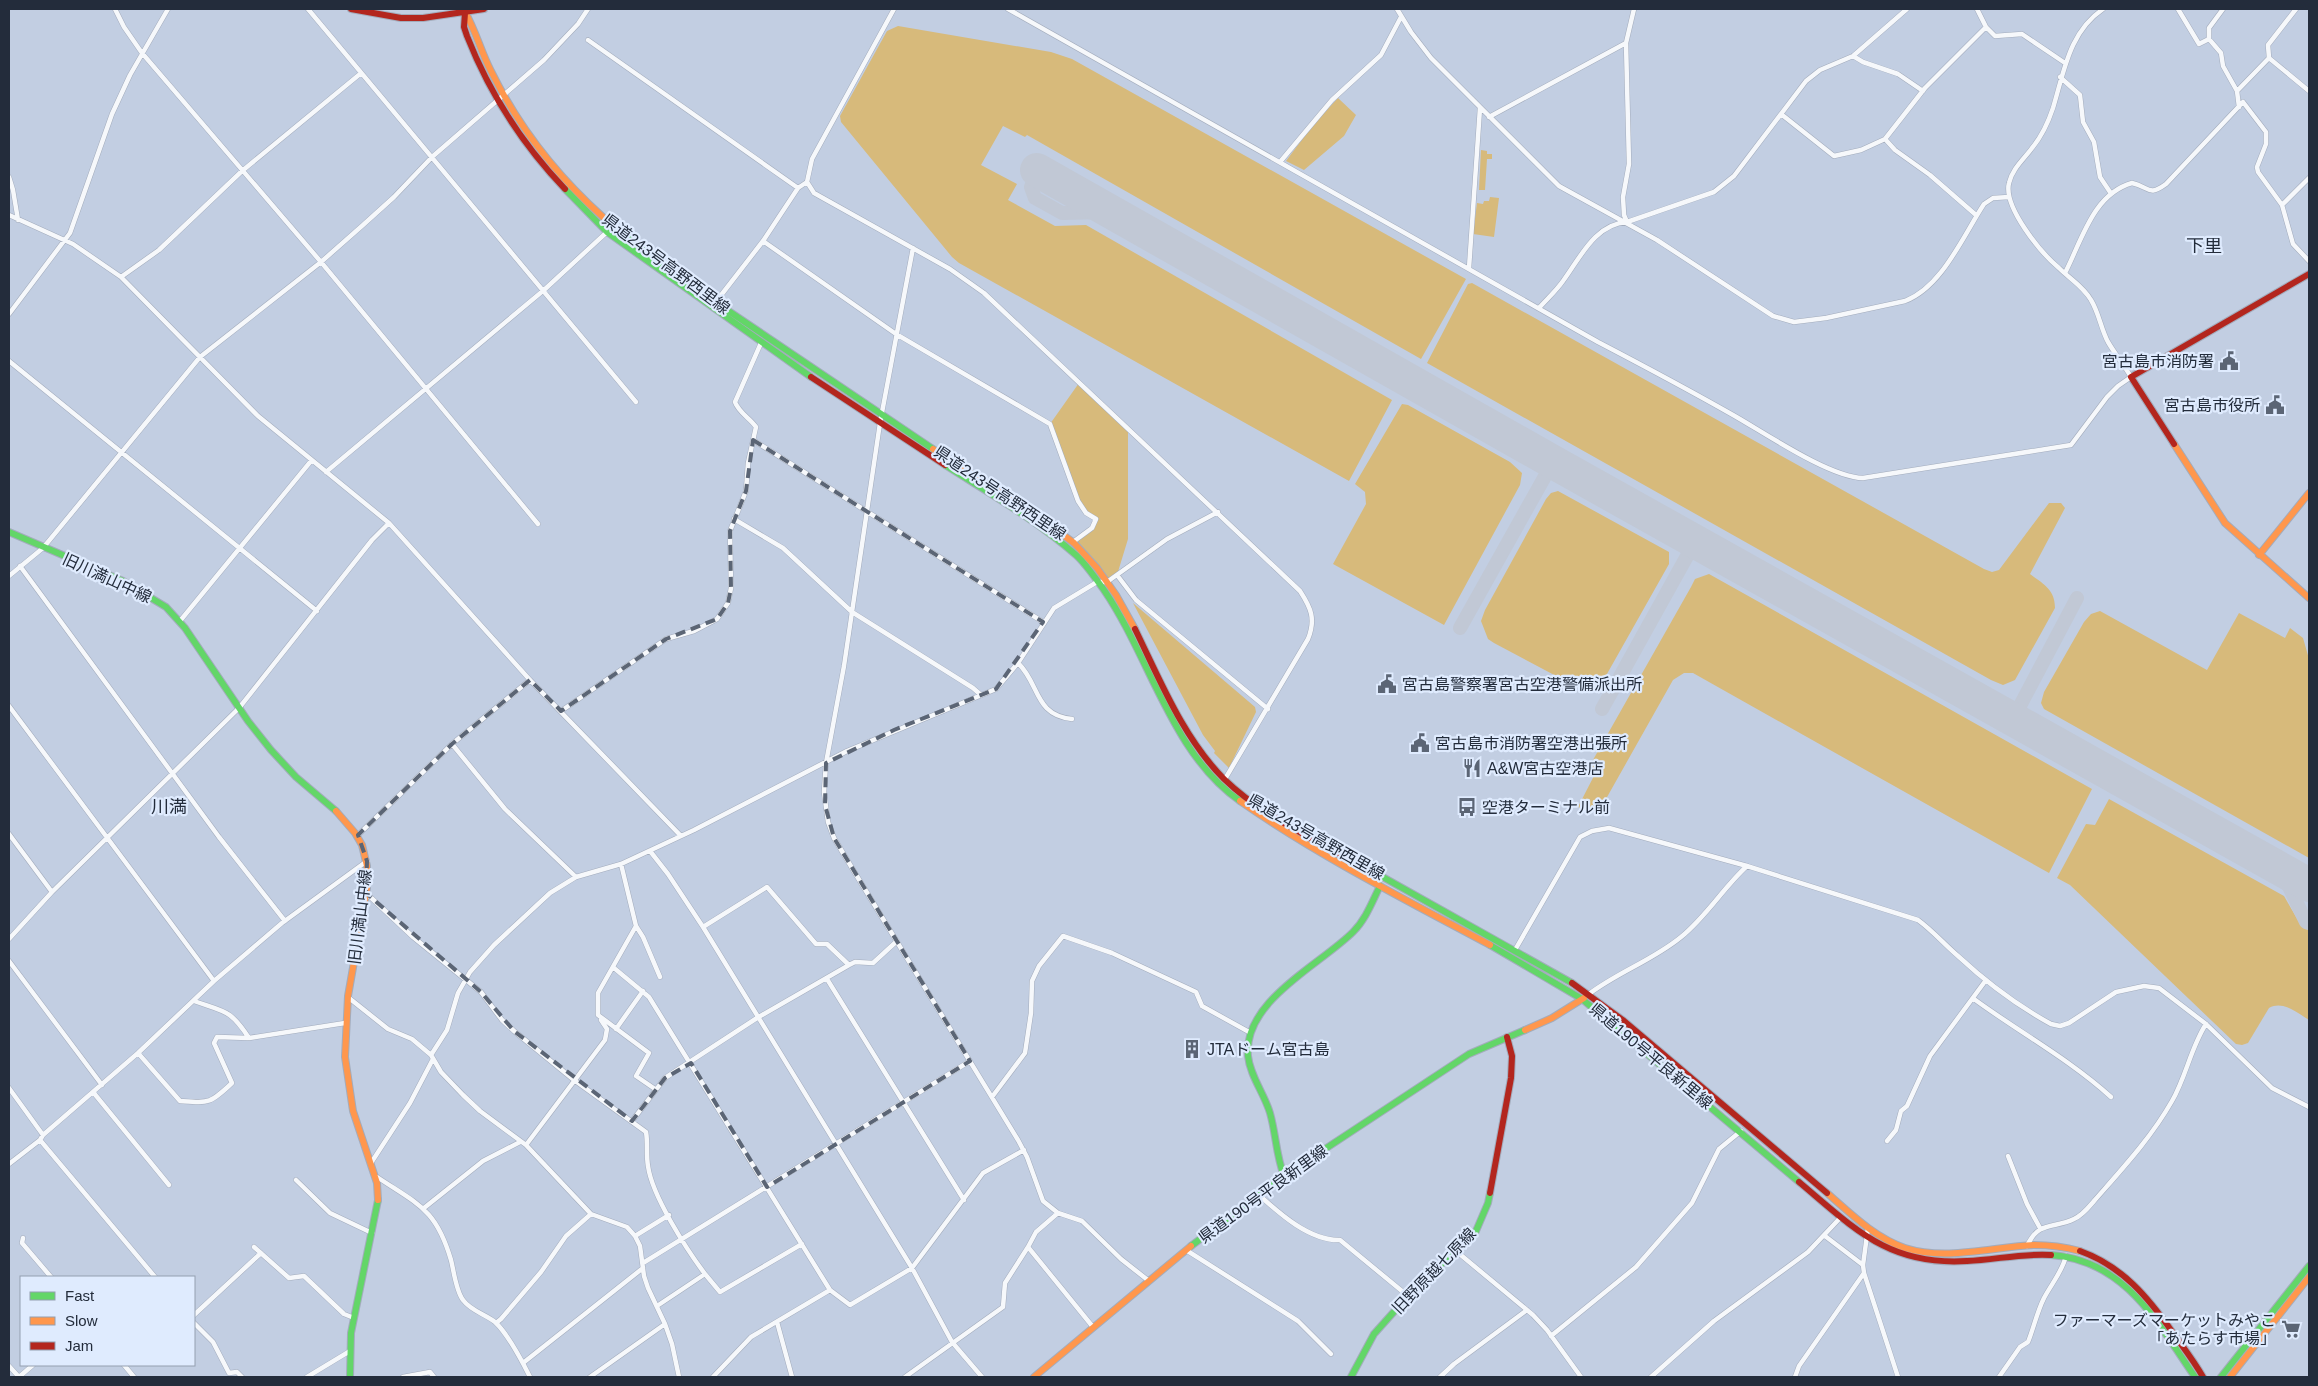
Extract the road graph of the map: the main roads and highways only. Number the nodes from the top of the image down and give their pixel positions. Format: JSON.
{"nodes":[{"id":1,"x":351,"y":9,"type":"edge"},
{"id":2,"x":484,"y":9,"type":"edge"},
{"id":3,"x":461,"y":11,"type":"edge"},
{"id":4,"x":2309,"y":274,"type":"edge"},
{"id":5,"x":2309,"y":494,"type":"edge"},
{"id":6,"x":9,"y":532,"type":"edge"},
{"id":7,"x":2259,"y":555,"type":"junction"},
{"id":8,"x":2309,"y":598,"type":"edge"},
{"id":9,"x":1380,"y":886,"type":"junction"},
{"id":10,"x":1589,"y":994,"type":"junction"},
{"id":11,"x":1582,"y":999,"type":"junction"},
{"id":12,"x":1507,"y":1037,"type":"junction"},
{"id":13,"x":1284,"y":1176,"type":"junction"},
{"id":14,"x":2309,"y":1266,"type":"edge"},
{"id":15,"x":2309,"y":1277,"type":"edge"},
{"id":16,"x":350,"y":1377,"type":"edge"},
{"id":17,"x":1034,"y":1377,"type":"edge"},
{"id":18,"x":1351,"y":1377,"type":"edge"},
{"id":19,"x":2195,"y":1377,"type":"edge"},
{"id":20,"x":2203,"y":1377,"type":"edge"},
{"id":21,"x":2221,"y":1377,"type":"edge"},
{"id":22,"x":2230,"y":1377,"type":"edge"}],
"edges":[{"from":1,"to":3,"type":"main road"},
{"from":2,"to":3,"type":"main road"},
{"from":3,"to":9,"type":"main road","name":"県道243号高野西里線"},
{"from":3,"to":10,"type":"main road","name":"県道243号高野西里線"},
{"from":4,"to":7,"type":"main road"},
{"from":5,"to":7,"type":"main road"},
{"from":6,"to":16,"type":"main road","name":"旧川満山中線"},
{"from":7,"to":8,"type":"main road"},
{"from":9,"to":11,"type":"main road","name":"県道243号高野西里線"},
{"from":9,"to":13,"type":"main road"},
{"from":10,"to":11,"type":"main road"},
{"from":10,"to":20,"type":"main road","name":"県道190号平良新里線"},
{"from":11,"to":12,"type":"main road","name":"県道190号平良新里線"},
{"from":11,"to":19,"type":"main road","name":"県道190号平良新里線"},
{"from":12,"to":13,"type":"main road","name":"県道190号平良新里線"},
{"from":12,"to":18,"type":"main road","name":"旧野原越七原線"},
{"from":13,"to":17,"type":"main road","name":"県道190号平良新里線"},
{"from":14,"to":21,"type":"main road"},
{"from":15,"to":22,"type":"main road"}]}
